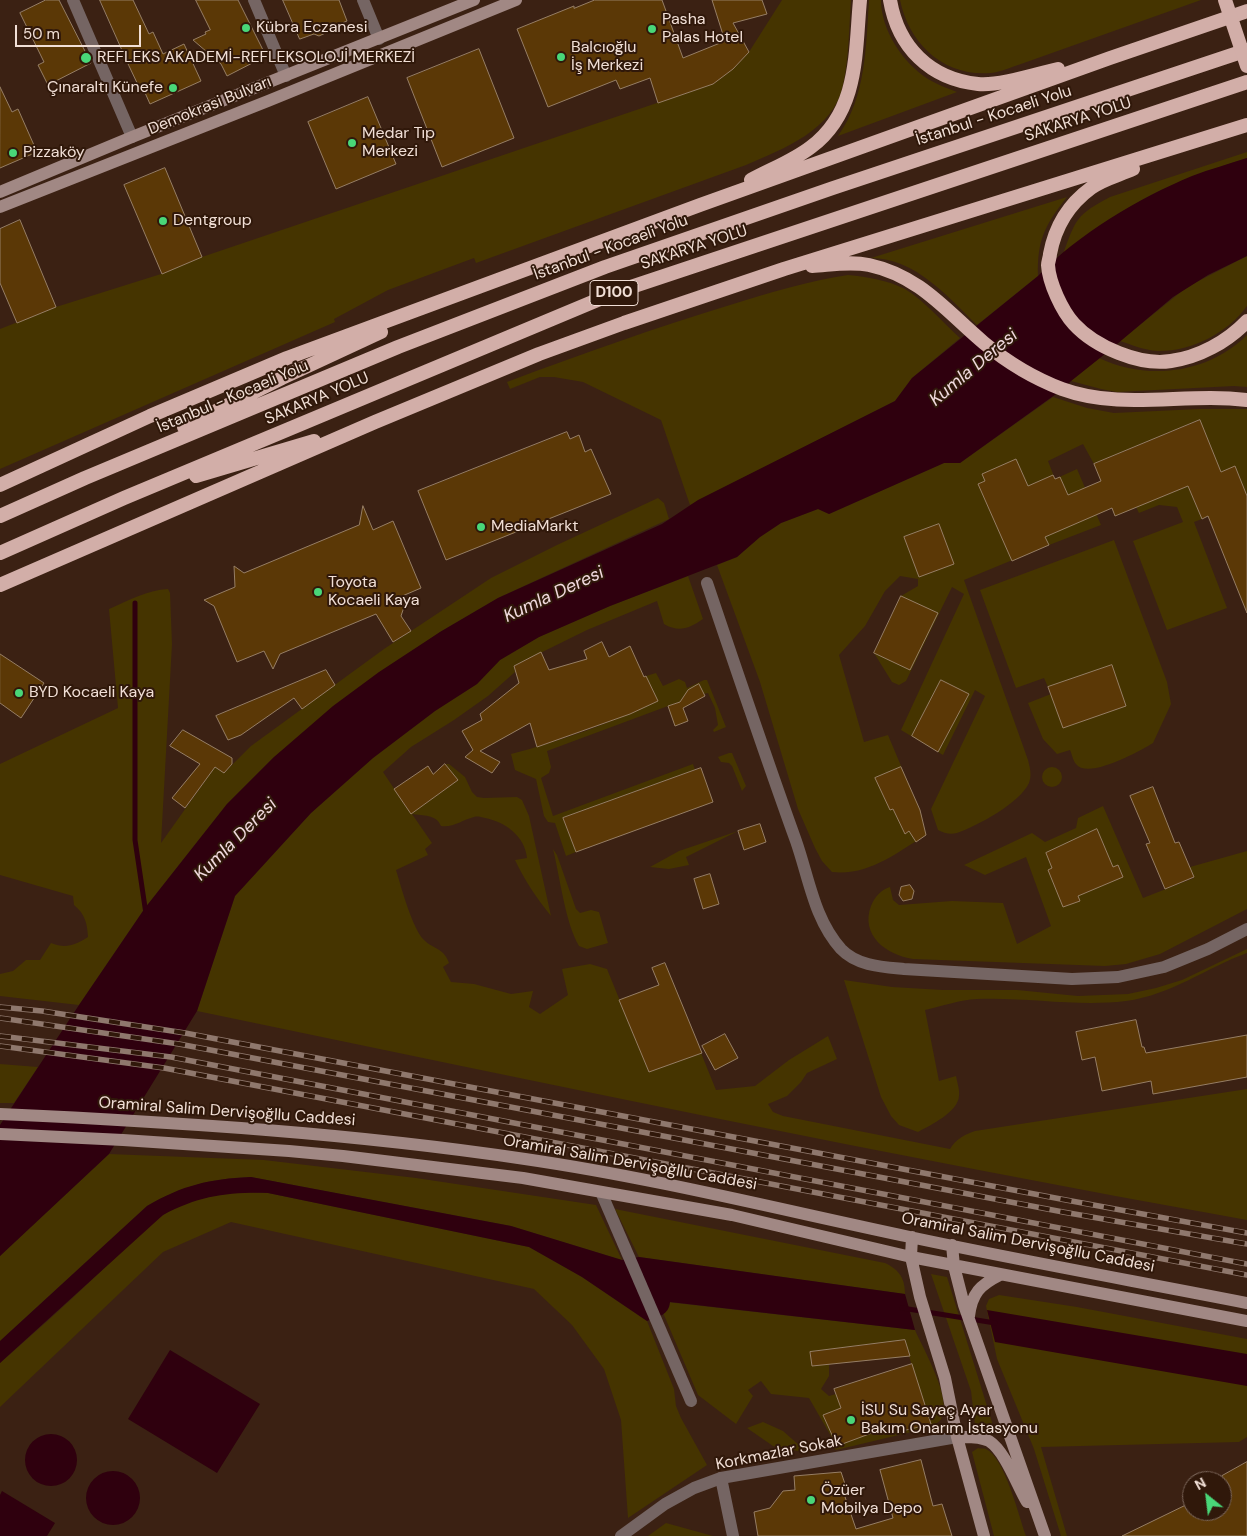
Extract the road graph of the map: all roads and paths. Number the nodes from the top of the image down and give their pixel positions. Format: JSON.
{"nodes":[{"id":1,"x":73,"y":0,"type":"edge"},
{"id":2,"x":254,"y":0,"type":"edge"},
{"id":3,"x":363,"y":0,"type":"edge"},
{"id":4,"x":474,"y":0,"type":"edge"},
{"id":5,"x":516,"y":0,"type":"edge"},
{"id":6,"x":860,"y":0,"type":"edge"},
{"id":7,"x":890,"y":0,"type":"edge"},
{"id":8,"x":1225,"y":0,"type":"edge"},
{"id":9,"x":1247,"y":11,"type":"edge"},
{"id":10,"x":379,"y":39,"type":"junction"},
{"id":11,"x":1247,"y":50,"type":"edge"},
{"id":12,"x":384,"y":54,"type":"junction"},
{"id":13,"x":1110,"y":58,"type":"junction"},
{"id":14,"x":1247,"y":66,"type":"edge"},
{"id":15,"x":286,"y":76,"type":"junction"},
{"id":16,"x":1247,"y":82,"type":"edge"},
{"id":17,"x":291,"y":91,"type":"junction"},
{"id":18,"x":1247,"y":125,"type":"edge"},
{"id":19,"x":132,"y":137,"type":"junction"},
{"id":20,"x":1190,"y":144,"type":"junction"},
{"id":21,"x":137,"y":153,"type":"junction"},
{"id":22,"x":0,"y":192,"type":"edge"},
{"id":23,"x":700,"y":206,"type":"junction"},
{"id":24,"x":0,"y":207,"type":"edge"},
{"id":25,"x":784,"y":269,"type":"junction"},
{"id":26,"x":482,"y":286,"type":"junction"},
{"id":27,"x":1247,"y":321,"type":"edge"},
{"id":28,"x":1247,"y":400,"type":"edge"},
{"id":29,"x":375,"y":422,"type":"junction"},
{"id":30,"x":85,"y":478,"type":"junction"},
{"id":31,"x":0,"y":485,"type":"edge"},
{"id":32,"x":124,"y":498,"type":"junction"},
{"id":33,"x":0,"y":516,"type":"edge"},
{"id":34,"x":0,"y":553,"type":"edge"},
{"id":35,"x":706,"y":583,"type":"dead end"},
{"id":36,"x":0,"y":585,"type":"edge"},
{"id":37,"x":1247,"y":929,"type":"edge"},
{"id":38,"x":0,"y":1114,"type":"edge"},
{"id":39,"x":0,"y":1134,"type":"edge"},
{"id":40,"x":601,"y":1192,"type":"junction"},
{"id":41,"x":912,"y":1237,"type":"junction"},
{"id":42,"x":952,"y":1245,"type":"junction"},
{"id":43,"x":911,"y":1257,"type":"junction"},
{"id":44,"x":954,"y":1266,"type":"junction"},
{"id":45,"x":1000,"y":1275,"type":"junction"},
{"id":46,"x":1247,"y":1303,"type":"edge"},
{"id":47,"x":968,"y":1309,"type":"junction"},
{"id":48,"x":1247,"y":1321,"type":"edge"},
{"id":49,"x":691,"y":1401,"type":"dead end"},
{"id":50,"x":957,"y":1437,"type":"junction"},
{"id":51,"x":721,"y":1478,"type":"junction"},
{"id":52,"x":1044,"y":1534,"type":"edge"},
{"id":53,"x":621,"y":1536,"type":"edge"},
{"id":54,"x":733,"y":1536,"type":"edge"},
{"id":55,"x":984,"y":1536,"type":"edge"}],
"edges":[{"from":1,"to":19,"type":"street"},
{"from":2,"to":15,"type":"street"},
{"from":3,"to":10,"type":"street"},
{"from":4,"to":10,"type":"main road","name":"Demokrasi Bulvarı"},
{"from":5,"to":12,"type":"main road","name":"Demokrasi Bulvarı"},
{"from":6,"to":23,"type":"highway"},
{"from":7,"to":13,"type":"highway"},
{"from":8,"to":14,"type":"highway","bridge":true},
{"from":9,"to":13,"type":"highway"},
{"from":10,"to":12,"type":"street"},
{"from":10,"to":15,"type":"main road","name":"Demokrasi Bulvarı"},
{"from":11,"to":30,"type":"highway","name":"İstanbul - Kocaeli Yolu","number":"D100"},
{"from":12,"to":17,"type":"main road","name":"Demokrasi Bulvarı"},
{"from":13,"to":23,"type":"highway"},
{"from":15,"to":17,"type":"street"},
{"from":15,"to":19,"type":"main road","name":"Demokrasi Bulvarı"},
{"from":16,"to":32,"type":"highway","name":"SAKARYA YOLU","number":"D100"},
{"from":17,"to":21,"type":"main road","name":"Demokrasi Bulvarı"},
{"from":18,"to":20,"type":"highway"},
{"from":19,"to":21,"type":"street"},
{"from":19,"to":22,"type":"main road","name":"Demokrasi Bulvarı"},
{"from":20,"to":25,"type":"highway"},
{"from":20,"to":27,"type":"highway"},
{"from":21,"to":24,"type":"main road","name":"Demokrasi Bulvarı"},
{"from":23,"to":26,"type":"highway"},
{"from":25,"to":28,"type":"highway"},
{"from":25,"to":29,"type":"highway"},
{"from":26,"to":30,"type":"highway"},
{"from":26,"to":31,"type":"highway"},
{"from":29,"to":32,"type":"highway"},
{"from":29,"to":36,"type":"highway"},
{"from":30,"to":33,"type":"highway","name":"İstanbul - Kocaeli Yolu","number":"D100"},
{"from":32,"to":34,"type":"highway","name":"SAKARYA YOLU","number":"D100"},
{"from":35,"to":37,"type":"street"},
{"from":38,"to":41,"type":"main road","name":"Oramiral Salim Dervişoğllu Caddesi"},
{"from":39,"to":40,"type":"main road","name":"Oramiral Salim Dervişoğllu Caddesi"},
{"from":40,"to":43,"type":"main road","name":"Oramiral Salim Dervişoğllu Caddesi"},
{"from":40,"to":49,"type":"street"},
{"from":41,"to":42,"type":"main road","name":"Oramiral Salim Dervişoğllu Caddesi"},
{"from":41,"to":43,"type":"main road"},
{"from":42,"to":44,"type":"main road"},
{"from":42,"to":46,"type":"main road","name":"Oramiral Salim Dervişoğllu Caddesi"},
{"from":43,"to":44,"type":"main road","name":"Oramiral Salim Dervişoğllu Caddesi"},
{"from":43,"to":50,"type":"main road"},
{"from":44,"to":45,"type":"main road","name":"Oramiral Salim Dervişoğllu Caddesi"},
{"from":44,"to":47,"type":"main road"},
{"from":45,"to":47,"type":"main road"},
{"from":45,"to":48,"type":"main road","name":"Oramiral Salim Dervişoğllu Caddesi"},
{"from":47,"to":52,"type":"main road"},
{"from":50,"to":51,"type":"street","name":"Korkmazlar Sokak"},
{"from":50,"to":52,"type":"main road"},
{"from":50,"to":55,"type":"main road"},
{"from":51,"to":53,"type":"street","name":"Korkmazlar Sokak"},
{"from":51,"to":54,"type":"street"}]}
